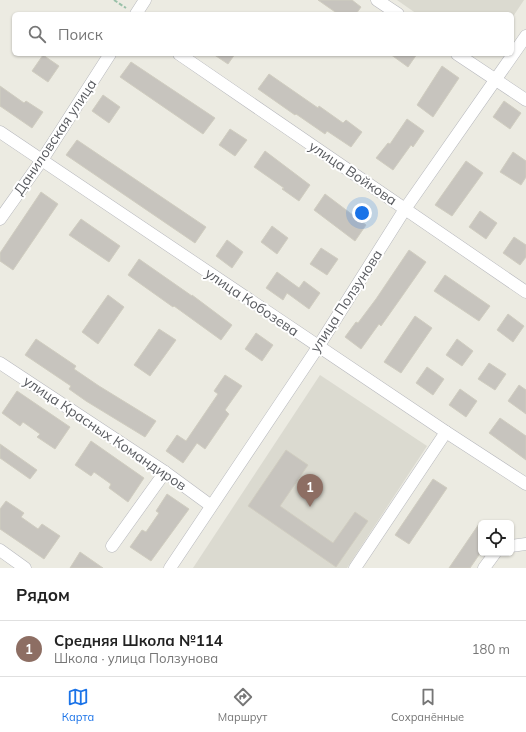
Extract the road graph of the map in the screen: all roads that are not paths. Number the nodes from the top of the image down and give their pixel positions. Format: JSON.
{"nodes":[{"id":1,"x":145,"y":0,"type":"edge"},
{"id":2,"x":377,"y":0,"type":"edge"},
{"id":3,"x":133,"y":12,"type":"edge"},
{"id":4,"x":395,"y":12,"type":"edge"},
{"id":5,"x":526,"y":36,"type":"edge"},
{"id":6,"x":514,"y":53,"type":"edge"},
{"id":7,"x":109,"y":56,"type":"edge"},
{"id":8,"x":182,"y":56,"type":"edge"},
{"id":9,"x":460,"y":56,"type":"edge"},
{"id":10,"x":512,"y":56,"type":"edge"},
{"id":11,"x":495,"y":80,"type":"junction"},
{"id":12,"x":526,"y":100,"type":"edge"},
{"id":13,"x":0,"y":132,"type":"edge"},
{"id":14,"x":42,"y":160,"type":"junction"},
{"id":15,"x":405,"y":209,"type":"junction"},
{"id":16,"x":0,"y":219,"type":"edge"},
{"id":17,"x":526,"y":292,"type":"edge"},
{"id":18,"x":318,"y":347,"type":"junction"},
{"id":19,"x":0,"y":363,"type":"edge"},
{"id":20,"x":446,"y":432,"type":"junction"},
{"id":21,"x":165,"y":472,"type":"junction"},
{"id":22,"x":526,"y":484,"type":"edge"},
{"id":23,"x":210,"y":505,"type":"junction"},
{"id":24,"x":526,"y":544,"type":"edge"},
{"id":25,"x":112,"y":546,"type":"dead end"},
{"id":26,"x":514,"y":546,"type":"edge"},
{"id":27,"x":0,"y":550,"type":"edge"},
{"id":28,"x":493,"y":556,"type":"edge"},
{"id":29,"x":18,"y":566,"type":"edge"},
{"id":30,"x":171,"y":568,"type":"edge"},
{"id":31,"x":355,"y":568,"type":"edge"},
{"id":32,"x":484,"y":568,"type":"edge"}],
"edges":[{"from":1,"to":3,"type":"street"},
{"from":2,"to":4,"type":"street"},
{"from":5,"to":6,"type":"street","name":"улица Ползунова"},
{"from":7,"to":14,"type":"street","name":"Даниловская улица"},
{"from":8,"to":15,"type":"street","name":"улица Войкова"},
{"from":9,"to":11,"type":"street"},
{"from":10,"to":11,"type":"street","name":"улица Ползунова"},
{"from":11,"to":12,"type":"street"},
{"from":11,"to":15,"type":"street","name":"улица Ползунова"},
{"from":13,"to":14,"type":"street","name":"улица Кобозева"},
{"from":14,"to":16,"type":"street","name":"Даниловская улица"},
{"from":14,"to":18,"type":"street","name":"улица Кобозева"},
{"from":15,"to":17,"type":"street","name":"улица Войкова"},
{"from":15,"to":18,"type":"street","name":"улица Ползунова"},
{"from":18,"to":20,"type":"street","name":"улица Кобозева"},
{"from":18,"to":23,"type":"street","name":"улица Ползунова"},
{"from":19,"to":21,"type":"street","name":"улица Красных Командиров"},
{"from":20,"to":22,"type":"street","name":"улица Кобозева"},
{"from":20,"to":31,"type":"street"},
{"from":21,"to":23,"type":"street","name":"улица Красных Командиров"},
{"from":21,"to":25,"type":"street"},
{"from":23,"to":30,"type":"street","name":"улица Ползунова"},
{"from":24,"to":26,"type":"street"},
{"from":27,"to":29,"type":"street"},
{"from":28,"to":32,"type":"street"}]}
